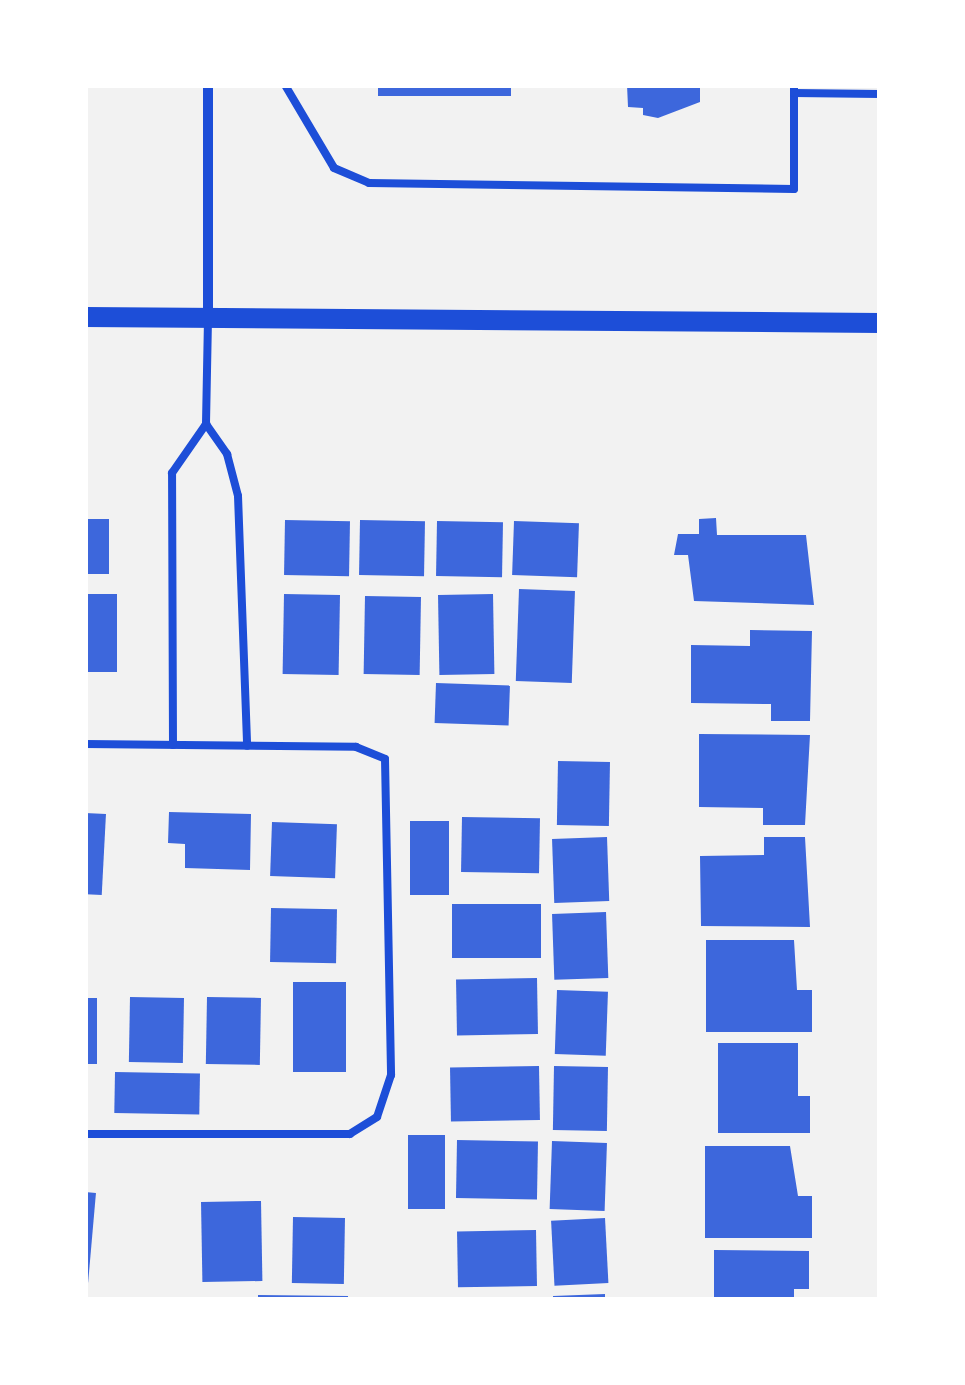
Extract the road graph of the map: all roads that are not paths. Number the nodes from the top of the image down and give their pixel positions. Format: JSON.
{"nodes":[{"id":1,"x":208,"y":85,"type":"edge"},
{"id":2,"x":285,"y":85,"type":"edge"},
{"id":3,"x":794,"y":89,"type":"edge"},
{"id":4,"x":880,"y":94,"type":"edge"},
{"id":5,"x":85,"y":316,"type":"edge"},
{"id":6,"x":208,"y":317,"type":"junction"},
{"id":7,"x":880,"y":323,"type":"edge"},
{"id":8,"x":206,"y":424,"type":"junction"},
{"id":9,"x":85,"y":744,"type":"edge"},
{"id":10,"x":173,"y":745,"type":"junction"},
{"id":11,"x":248,"y":746,"type":"junction"},
{"id":12,"x":85,"y":1134,"type":"edge"}],
"edges":[{"from":1,"to":6,"type":"street"},
{"from":2,"to":3,"type":"lane"},
{"from":3,"to":4,"type":"lane"},
{"from":5,"to":6,"type":"main road"},
{"from":6,"to":7,"type":"main road"},
{"from":6,"to":8,"type":"lane"},
{"from":8,"to":10,"type":"lane"},
{"from":8,"to":11,"type":"lane"},
{"from":9,"to":10,"type":"lane"},
{"from":10,"to":11,"type":"lane"},
{"from":11,"to":12,"type":"lane"}]}
